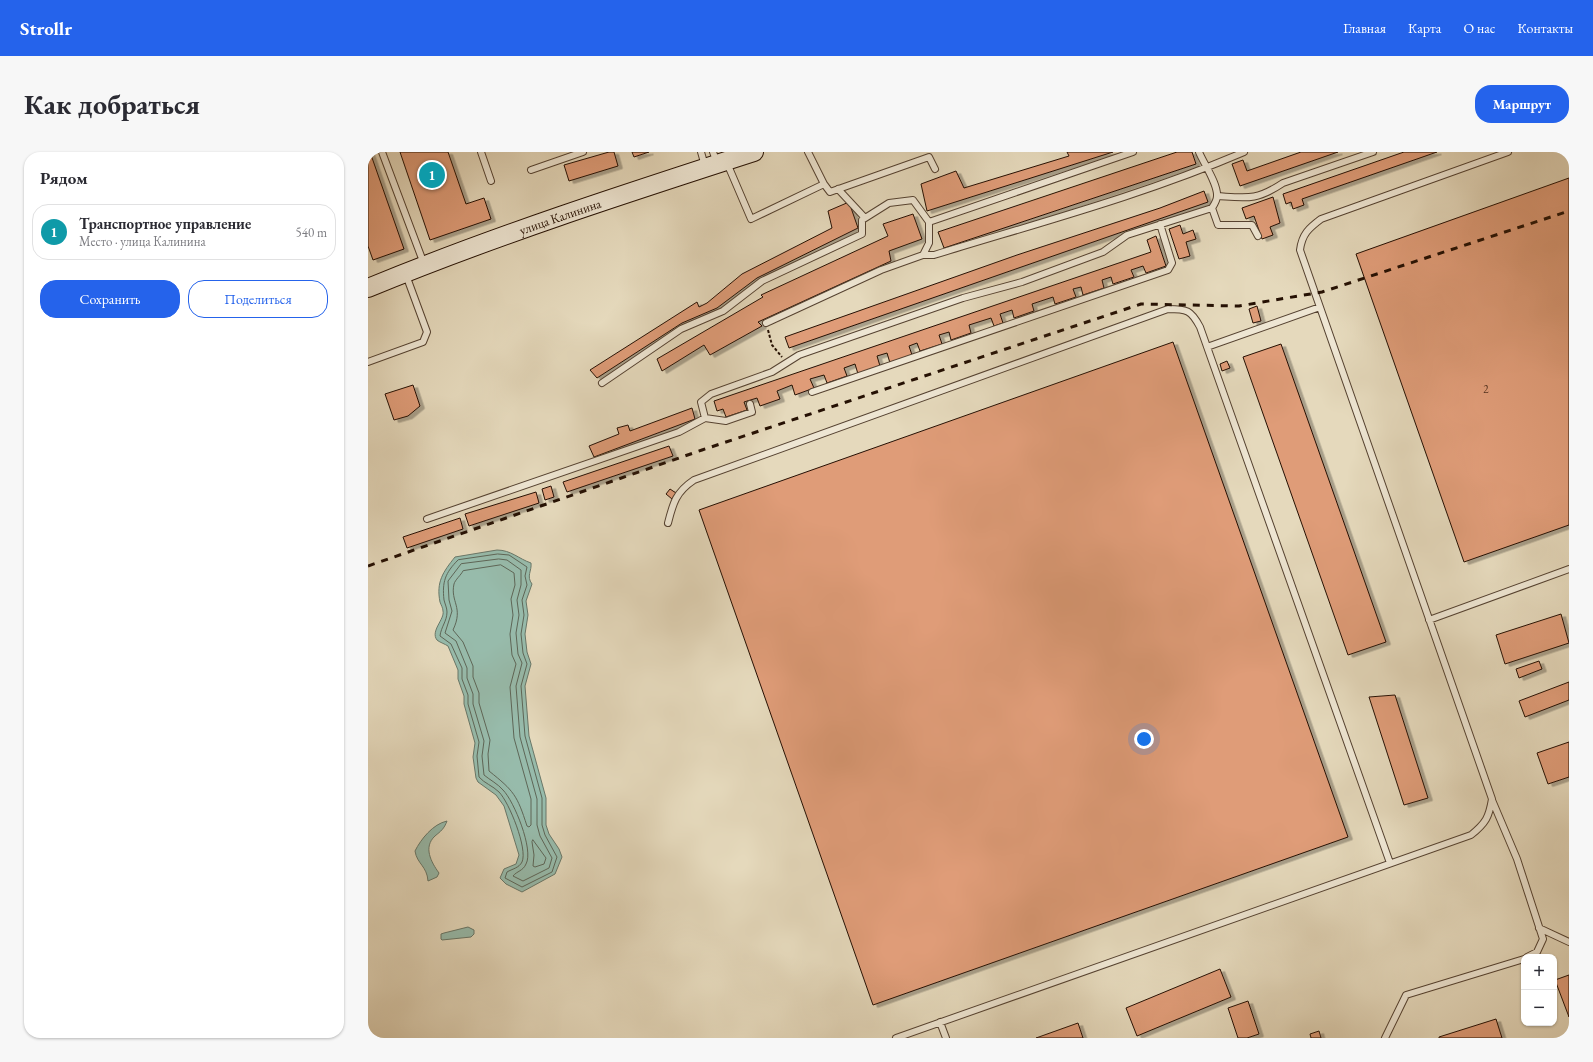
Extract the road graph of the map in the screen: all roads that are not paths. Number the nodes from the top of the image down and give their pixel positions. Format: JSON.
{"nodes":[{"id":1,"x":382,"y":152,"type":"edge"},
{"id":2,"x":481,"y":152,"type":"edge"},
{"id":3,"x":583,"y":152,"type":"edge"},
{"id":4,"x":754,"y":152,"type":"edge"},
{"id":5,"x":808,"y":152,"type":"edge"},
{"id":6,"x":1133,"y":152,"type":"edge"},
{"id":7,"x":1199,"y":152,"type":"edge"},
{"id":8,"x":1244,"y":152,"type":"edge"},
{"id":9,"x":1373,"y":152,"type":"edge"},
{"id":10,"x":1508,"y":152,"type":"edge"},
{"id":11,"x":713,"y":159,"type":"edge"},
{"id":12,"x":934,"y":168,"type":"dead end"},
{"id":13,"x":1206,"y":168,"type":"junction"},
{"id":14,"x":531,"y":170,"type":"dead end"},
{"id":15,"x":491,"y":181,"type":"dead end"},
{"id":16,"x":824,"y":184,"type":"junction"},
{"id":17,"x":838,"y":189,"type":"junction"},
{"id":18,"x":1217,"y":196,"type":"junction"},
{"id":19,"x":1212,"y":208,"type":"junction"},
{"id":20,"x":865,"y":218,"type":"junction"},
{"id":21,"x":929,"y":222,"type":"junction"},
{"id":22,"x":1160,"y":224,"type":"junction"},
{"id":23,"x":1258,"y":236,"type":"dead end"},
{"id":24,"x":923,"y":255,"type":"junction"},
{"id":25,"x":424,"y":266,"type":"junction"},
{"id":26,"x":406,"y":273,"type":"junction"},
{"id":27,"x":369,"y":285,"type":"edge"},
{"id":28,"x":1320,"y":307,"type":"junction"},
{"id":29,"x":766,"y":323,"type":"road end"},
{"id":30,"x":1207,"y":347,"type":"junction"},
{"id":31,"x":368,"y":362,"type":"edge"},
{"id":32,"x":602,"y":383,"type":"dead end"},
{"id":33,"x":812,"y":392,"type":"dead end"},
{"id":34,"x":750,"y":404,"type":"dead end"},
{"id":35,"x":705,"y":418,"type":"junction"},
{"id":36,"x":427,"y":519,"type":"dead end"},
{"id":37,"x":668,"y":523,"type":"dead end"},
{"id":38,"x":1569,"y":569,"type":"edge"},
{"id":39,"x":1429,"y":620,"type":"junction"},
{"id":40,"x":1492,"y":799,"type":"junction"},
{"id":41,"x":1390,"y":863,"type":"junction"},
{"id":42,"x":1539,"y":928,"type":"junction"},
{"id":43,"x":1569,"y":942,"type":"edge"},
{"id":44,"x":1533,"y":954,"type":"edge"},
{"id":45,"x":1521,"y":960,"type":"edge"},
{"id":46,"x":940,"y":1022,"type":"junction"},
{"id":47,"x":896,"y":1038,"type":"edge"},
{"id":48,"x":946,"y":1038,"type":"edge"},
{"id":49,"x":1385,"y":1038,"type":"edge"}],
"edges":[{"from":1,"to":25,"type":"lane"},
{"from":2,"to":15,"type":"lane"},
{"from":3,"to":14,"type":"lane"},
{"from":4,"to":11,"type":"street","name":"улица Калинина"},
{"from":5,"to":16,"type":"lane"},
{"from":6,"to":21,"type":"lane"},
{"from":7,"to":13,"type":"lane"},
{"from":8,"to":13,"type":"lane"},
{"from":9,"to":18,"type":"lane"},
{"from":10,"to":28,"type":"lane"},
{"from":11,"to":16,"type":"lane"},
{"from":11,"to":25,"type":"street","name":"улица Калинина"},
{"from":12,"to":17,"type":"lane"},
{"from":13,"to":18,"type":"lane"},
{"from":13,"to":24,"type":"lane"},
{"from":16,"to":17,"type":"lane"},
{"from":17,"to":20,"type":"lane"},
{"from":18,"to":19,"type":"lane"},
{"from":19,"to":22,"type":"lane"},
{"from":19,"to":23,"type":"lane"},
{"from":20,"to":21,"type":"lane"},
{"from":20,"to":32,"type":"lane"},
{"from":21,"to":24,"type":"lane"},
{"from":22,"to":33,"type":"lane"},
{"from":22,"to":35,"type":"lane"},
{"from":24,"to":29,"type":"lane"},
{"from":25,"to":26,"type":"street","name":"улица Калинина"},
{"from":26,"to":27,"type":"street","name":"улица Калинина"},
{"from":26,"to":31,"type":"lane"},
{"from":28,"to":30,"type":"lane"},
{"from":28,"to":39,"type":"lane"},
{"from":30,"to":37,"type":"lane"},
{"from":30,"to":41,"type":"lane"},
{"from":34,"to":35,"type":"lane"},
{"from":35,"to":36,"type":"lane"},
{"from":38,"to":39,"type":"lane"},
{"from":39,"to":40,"type":"lane"},
{"from":40,"to":41,"type":"lane"},
{"from":40,"to":42,"type":"lane"},
{"from":41,"to":46,"type":"lane"},
{"from":42,"to":43,"type":"lane"},
{"from":42,"to":44,"type":"lane"},
{"from":45,"to":49,"type":"lane"},
{"from":46,"to":47,"type":"lane"},
{"from":46,"to":48,"type":"lane"}]}
